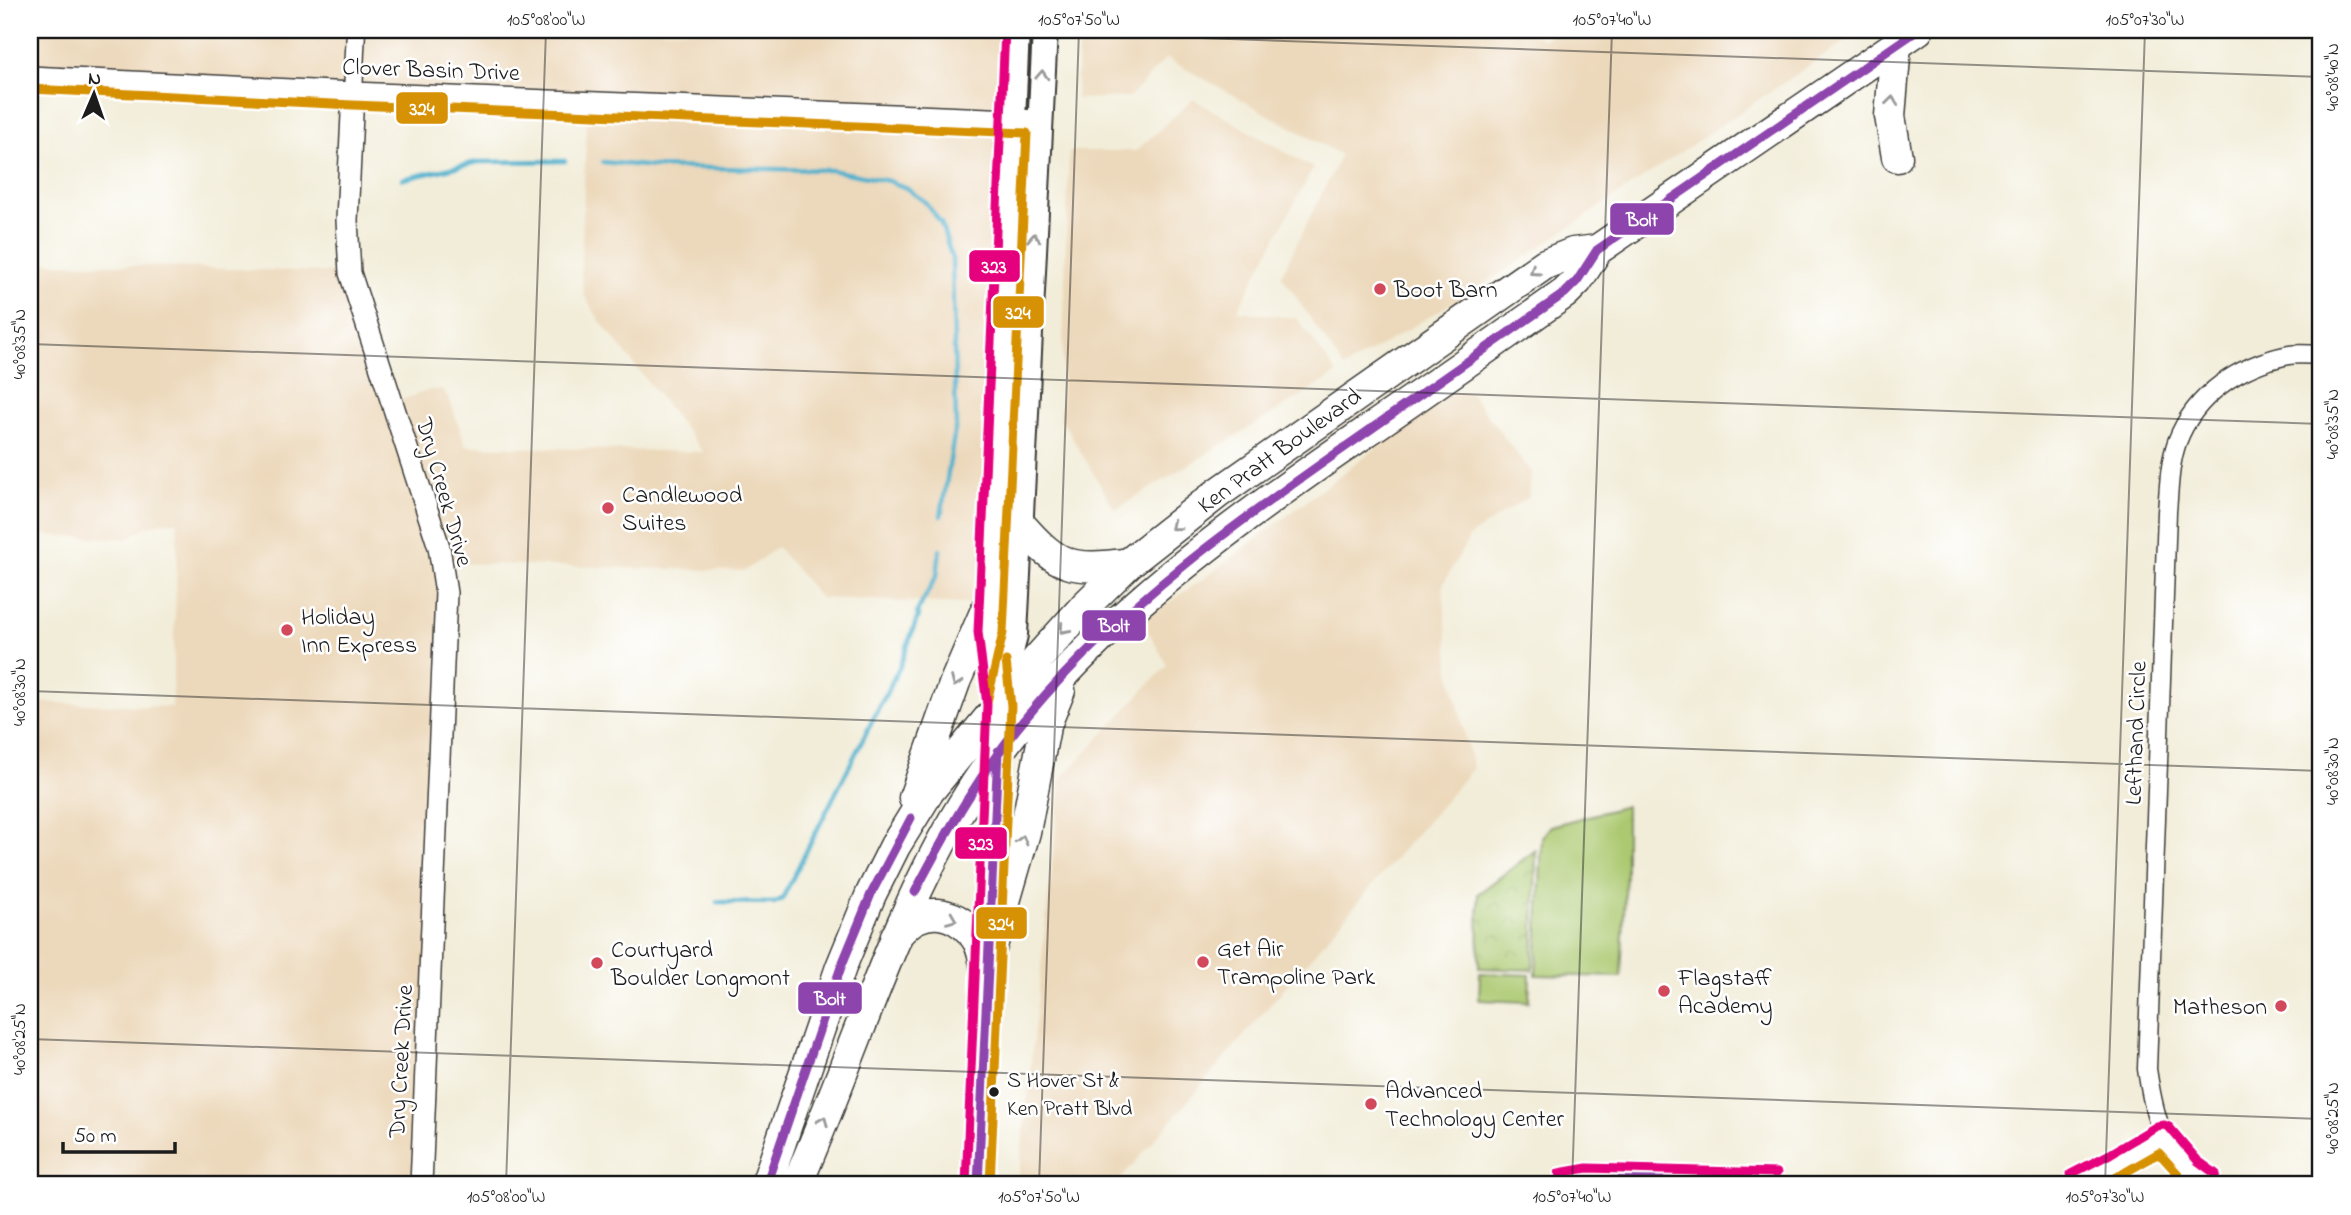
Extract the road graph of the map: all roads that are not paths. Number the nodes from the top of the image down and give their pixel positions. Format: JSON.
{"nodes":[{"id":1,"x":356,"y":30,"type":"edge"},
{"id":2,"x":1017,"y":30,"type":"edge"},
{"id":3,"x":1045,"y":30,"type":"edge"},
{"id":4,"x":1907,"y":37,"type":"edge"},
{"id":5,"x":30,"y":77,"type":"edge"},
{"id":6,"x":354,"y":93,"type":"junction"},
{"id":7,"x":1013,"y":119,"type":"junction"},
{"id":8,"x":1040,"y":121,"type":"junction"},
{"id":9,"x":1897,"y":157,"type":"dead end"},
{"id":10,"x":1597,"y":250,"type":"junction"},
{"id":11,"x":2321,"y":355,"type":"edge"},
{"id":12,"x":1020,"y":524,"type":"junction"},
{"id":13,"x":1129,"y":564,"type":"junction"},
{"id":14,"x":992,"y":596,"type":"junction"},
{"id":15,"x":1085,"y":654,"type":"junction"},
{"id":16,"x":999,"y":705,"type":"junction"},
{"id":17,"x":998,"y":754,"type":"junction"},
{"id":18,"x":905,"y":827,"type":"junction"},
{"id":19,"x":894,"y":939,"type":"junction"},
{"id":20,"x":990,"y":953,"type":"junction"},
{"id":21,"x":988,"y":995,"type":"junction"},
{"id":22,"x":2162,"y":1137,"type":"junction"},
{"id":23,"x":421,"y":1185,"type":"edge"},
{"id":24,"x":766,"y":1185,"type":"edge"},
{"id":25,"x":797,"y":1185,"type":"edge"},
{"id":26,"x":978,"y":1185,"type":"edge"},
{"id":27,"x":1561,"y":1185,"type":"edge"},
{"id":28,"x":1777,"y":1185,"type":"edge"},
{"id":29,"x":2076,"y":1185,"type":"edge"},
{"id":30,"x":2210,"y":1185,"type":"edge"}],
"edges":[{"from":1,"to":6,"type":"street","name":"Dry Creek Drive"},
{"from":2,"to":7,"type":"main road"},
{"from":8,"to":3,"type":"main road","one_way":true},
{"from":9,"to":4,"type":"highway","one_way":true},
{"from":4,"to":10,"type":"highway","name":"Ken Pratt Boulevard"},
{"from":5,"to":6,"type":"street","name":"Clover Basin Drive"},
{"from":6,"to":7,"type":"street","name":"Clover Basin Drive"},
{"from":6,"to":23,"type":"street","name":"Dry Creek Drive"},
{"from":7,"to":8,"type":"street","name":"Clover Basin Drive"},
{"from":7,"to":14,"type":"main road"},
{"from":12,"to":8,"type":"main road","one_way":true},
{"from":10,"to":13,"type":"highway","name":"Ken Pratt Boulevard","one_way":true},
{"from":10,"to":15,"type":"highway","name":"Ken Pratt Boulevard"},
{"from":11,"to":22,"type":"street","name":"Lefthand Circle"},
{"from":12,"to":13,"type":"highway"},
{"from":12,"to":16,"type":"main road"},
{"from":13,"to":16,"type":"highway","name":"Ken Pratt Boulevard","one_way":true},
{"from":14,"to":16,"type":"main road"},
{"from":14,"to":18,"type":"highway","one_way":true},
{"from":15,"to":17,"type":"highway","name":"Ken Pratt Boulevard"},
{"from":20,"to":15,"type":"highway","one_way":true},
{"from":16,"to":17,"type":"main road"},
{"from":16,"to":18,"type":"highway","name":"Ken Pratt Boulevard"},
{"from":17,"to":19,"type":"highway","name":"Ken Pratt Boulevard"},
{"from":17,"to":20,"type":"main road"},
{"from":18,"to":24,"type":"highway"},
{"from":19,"to":21,"type":"highway","one_way":true},
{"from":25,"to":19,"type":"highway","name":"Ken Pratt Boulevard","one_way":true},
{"from":20,"to":21,"type":"main road"},
{"from":21,"to":26,"type":"main road"},
{"from":22,"to":29,"type":"street"},
{"from":22,"to":30,"type":"street","name":"Lefthand Circle"},
{"from":27,"to":28,"type":"street"}]}
